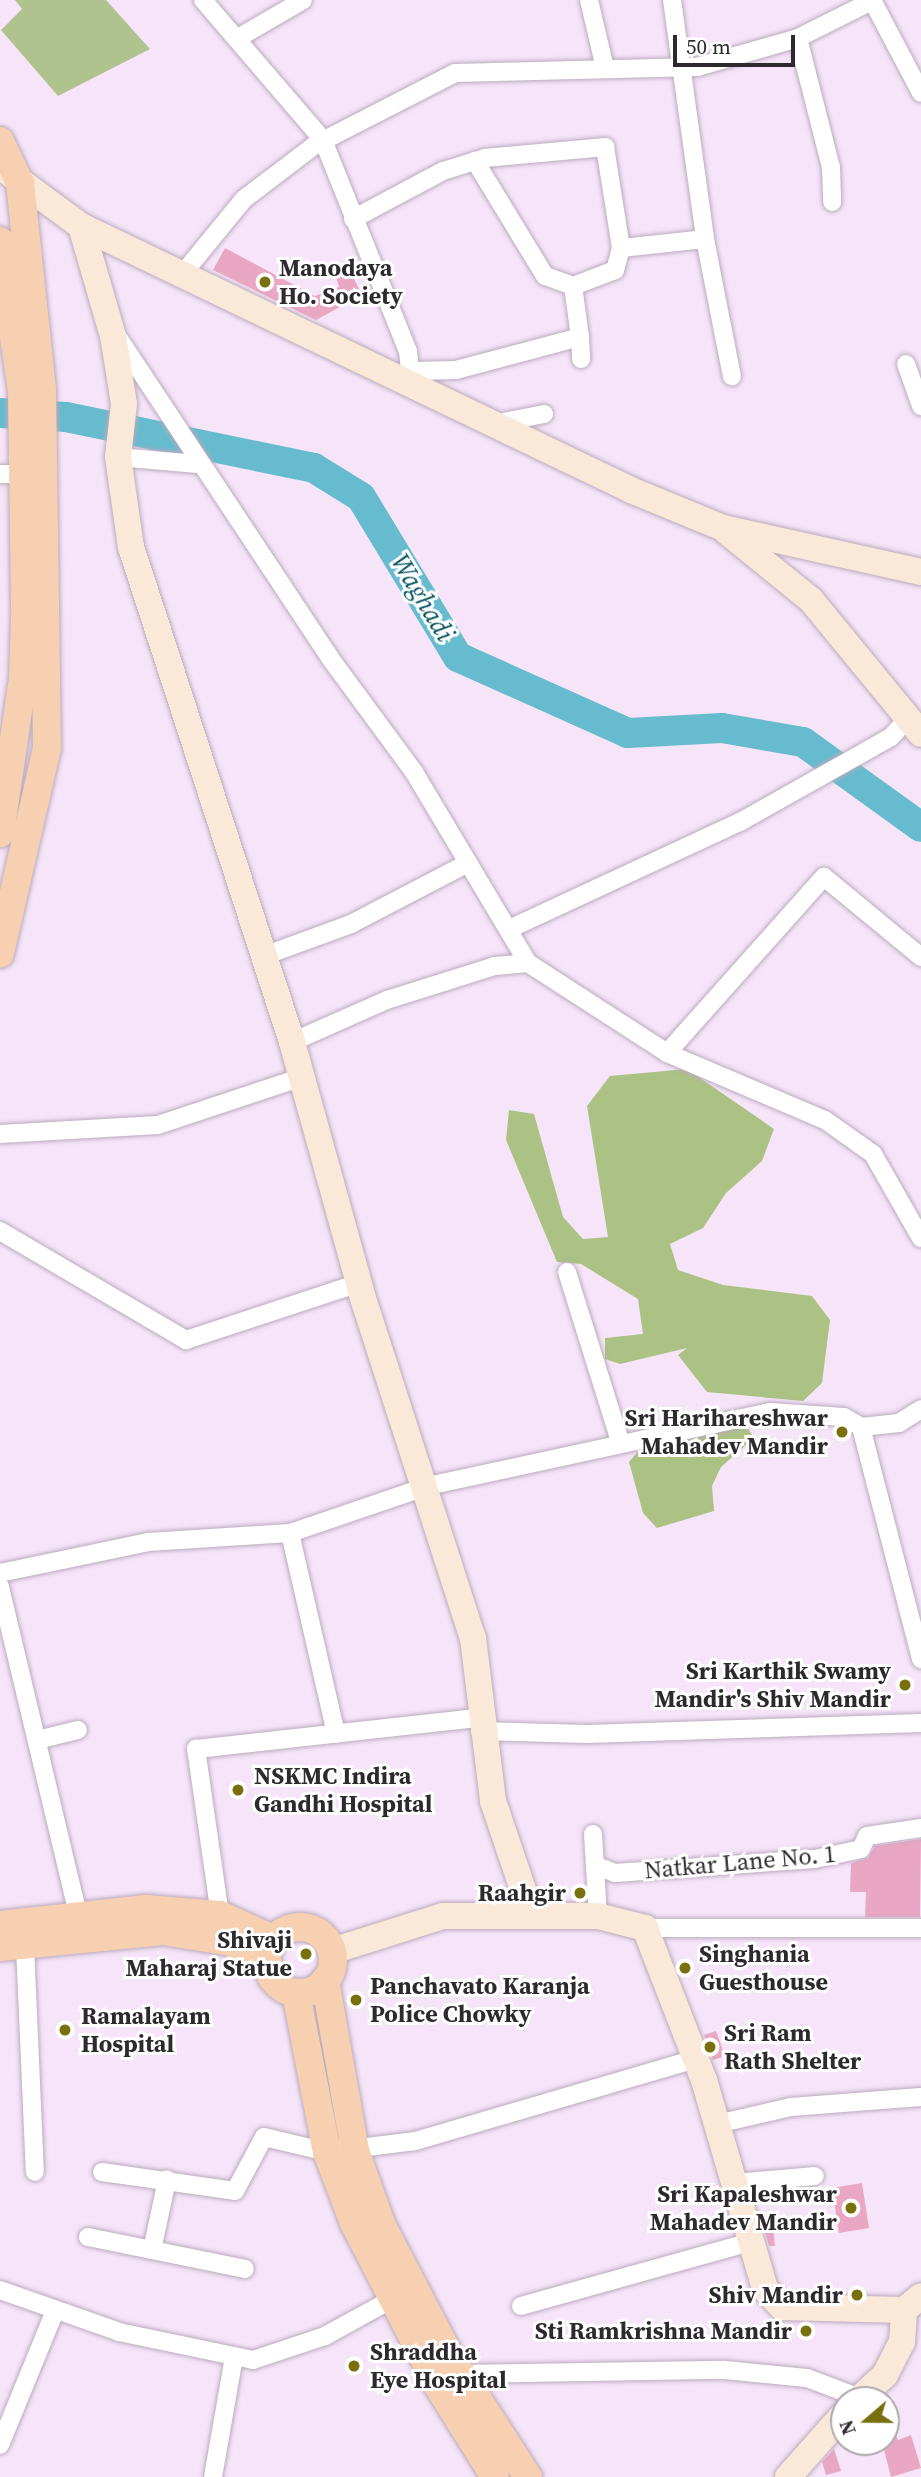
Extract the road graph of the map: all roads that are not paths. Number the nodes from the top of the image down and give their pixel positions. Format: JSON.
{"nodes":[{"id":1,"x":203,"y":0,"type":"edge"},
{"id":2,"x":303,"y":0,"type":"edge"},
{"id":3,"x":589,"y":0,"type":"edge"},
{"id":4,"x":673,"y":0,"type":"edge"},
{"id":5,"x":872,"y":0,"type":"edge"},
{"id":6,"x":238,"y":38,"type":"junction"},
{"id":7,"x":798,"y":38,"type":"junction"},
{"id":8,"x":685,"y":66,"type":"junction"},
{"id":9,"x":605,"y":68,"type":"junction"},
{"id":10,"x":921,"y":93,"type":"edge"},
{"id":11,"x":323,"y":140,"type":"junction"},
{"id":12,"x":0,"y":142,"type":"edge"},
{"id":13,"x":475,"y":161,"type":"junction"},
{"id":14,"x":10,"y":174,"type":"edge"},
{"id":15,"x":832,"y":202,"type":"dead end"},
{"id":16,"x":353,"y":219,"type":"junction"},
{"id":17,"x":81,"y":226,"type":"junction"},
{"id":18,"x":705,"y":239,"type":"junction"},
{"id":19,"x":0,"y":242,"type":"edge"},
{"id":20,"x":621,"y":248,"type":"junction"},
{"id":21,"x":185,"y":271,"type":"junction"},
{"id":22,"x":573,"y":286,"type":"junction"},
{"id":23,"x":108,"y":321,"type":"junction"},
{"id":24,"x":580,"y":337,"type":"junction"},
{"id":25,"x":581,"y":359,"type":"dead end"},
{"id":26,"x":906,"y":364,"type":"dead end"},
{"id":27,"x":732,"y":376,"type":"dead end"},
{"id":28,"x":413,"y":380,"type":"junction"},
{"id":29,"x":32,"y":390,"type":"junction"},
{"id":30,"x":921,"y":406,"type":"edge"},
{"id":31,"x":544,"y":414,"type":"dead end"},
{"id":32,"x":486,"y":425,"type":"junction"},
{"id":33,"x":118,"y":457,"type":"junction"},
{"id":34,"x":195,"y":459,"type":"junction"},
{"id":35,"x":22,"y":466,"type":"edge"},
{"id":36,"x":723,"y":528,"type":"junction"},
{"id":37,"x":921,"y":572,"type":"edge"},
{"id":38,"x":9,"y":718,"type":"edge"},
{"id":39,"x":906,"y":730,"type":"edge"},
{"id":40,"x":0,"y":833,"type":"edge"},
{"id":41,"x":468,"y":863,"type":"junction"},
{"id":42,"x":509,"y":929,"type":"junction"},
{"id":43,"x":0,"y":954,"type":"edge"},
{"id":44,"x":261,"y":957,"type":"junction"},
{"id":45,"x":921,"y":957,"type":"edge"},
{"id":46,"x":528,"y":963,"type":"junction"},
{"id":47,"x":292,"y":1042,"type":"junction"},
{"id":48,"x":667,"y":1052,"type":"junction"},
{"id":49,"x":299,"y":1078,"type":"junction"},
{"id":50,"x":0,"y":1134,"type":"edge"},
{"id":51,"x":0,"y":1231,"type":"edge"},
{"id":52,"x":921,"y":1238,"type":"edge"},
{"id":53,"x":567,"y":1272,"type":"dead end"},
{"id":54,"x":359,"y":1283,"type":"junction"},
{"id":55,"x":921,"y":1409,"type":"edge"},
{"id":56,"x":861,"y":1427,"type":"junction"},
{"id":57,"x":620,"y":1441,"type":"junction"},
{"id":58,"x":428,"y":1486,"type":"junction"},
{"id":59,"x":290,"y":1533,"type":"junction"},
{"id":60,"x":0,"y":1573,"type":"edge"},
{"id":61,"x":0,"y":1587,"type":"edge"},
{"id":62,"x":921,"y":1659,"type":"edge"},
{"id":63,"x":921,"y":1723,"type":"edge"},
{"id":64,"x":479,"y":1724,"type":"junction"},
{"id":65,"x":78,"y":1730,"type":"dead end"},
{"id":66,"x":336,"y":1734,"type":"junction"},
{"id":67,"x":37,"y":1740,"type":"junction"},
{"id":68,"x":921,"y":1828,"type":"edge"},
{"id":69,"x":593,"y":1834,"type":"dead end"},
{"id":70,"x":595,"y":1865,"type":"junction"},
{"id":71,"x":531,"y":1913,"type":"junction"},
{"id":72,"x":220,"y":1915,"type":"junction"},
{"id":73,"x":598,"y":1916,"type":"junction"},
{"id":74,"x":79,"y":1918,"type":"junction"},
{"id":75,"x":0,"y":1925,"type":"edge"},
{"id":76,"x":645,"y":1928,"type":"junction"},
{"id":77,"x":921,"y":1928,"type":"edge"},
{"id":78,"x":13,"y":1947,"type":"edge"},
{"id":79,"x":332,"y":1951,"type":"junction"},
{"id":80,"x":271,"y":1952,"type":"junction"},
{"id":81,"x":325,"y":1980,"type":"junction"},
{"id":82,"x":296,"y":1993,"type":"junction"},
{"id":83,"x":696,"y":2059,"type":"junction"},
{"id":84,"x":921,"y":2097,"type":"edge"},
{"id":85,"x":717,"y":2124,"type":"junction"},
{"id":86,"x":355,"y":2151,"type":"junction"},
{"id":87,"x":327,"y":2152,"type":"junction"},
{"id":88,"x":35,"y":2172,"type":"dead end"},
{"id":89,"x":102,"y":2172,"type":"dead end"},
{"id":90,"x":815,"y":2176,"type":"dead end"},
{"id":91,"x":167,"y":2180,"type":"junction"},
{"id":92,"x":735,"y":2183,"type":"junction"},
{"id":93,"x":88,"y":2237,"type":"dead end"},
{"id":94,"x":750,"y":2242,"type":"junction"},
{"id":95,"x":152,"y":2250,"type":"junction"},
{"id":96,"x":245,"y":2269,"type":"dead end"},
{"id":97,"x":0,"y":2290,"type":"edge"},
{"id":98,"x":392,"y":2299,"type":"junction"},
{"id":99,"x":912,"y":2303,"type":"edge"},
{"id":100,"x":521,"y":2306,"type":"dead end"},
{"id":101,"x":55,"y":2311,"type":"junction"},
{"id":102,"x":234,"y":2357,"type":"junction"},
{"id":103,"x":461,"y":2374,"type":"junction"},
{"id":104,"x":873,"y":2386,"type":"edge"},
{"id":105,"x":830,"y":2391,"type":"edge"},
{"id":106,"x":830,"y":2431,"type":"edge"},
{"id":107,"x":0,"y":2445,"type":"edge"},
{"id":108,"x":213,"y":2477,"type":"edge"},
{"id":109,"x":495,"y":2477,"type":"edge"},
{"id":110,"x":528,"y":2477,"type":"edge"},
{"id":111,"x":788,"y":2477,"type":"edge"}],
"edges":[{"from":1,"to":6,"type":"street"},
{"from":2,"to":6,"type":"street"},
{"from":3,"to":9,"type":"street"},
{"from":4,"to":8,"type":"street"},
{"from":5,"to":7,"type":"street"},
{"from":5,"to":10,"type":"street"},
{"from":6,"to":11,"type":"street"},
{"from":7,"to":8,"type":"street"},
{"from":7,"to":15,"type":"street"},
{"from":8,"to":9,"type":"street"},
{"from":8,"to":18,"type":"street"},
{"from":9,"to":11,"type":"street"},
{"from":11,"to":16,"type":"street"},
{"from":11,"to":21,"type":"street"},
{"from":12,"to":14,"type":"main road"},
{"from":13,"to":16,"type":"street"},
{"from":13,"to":20,"type":"street"},
{"from":13,"to":22,"type":"street"},
{"from":14,"to":17,"type":"street"},
{"from":14,"to":29,"type":"main road"},
{"from":16,"to":28,"type":"street"},
{"from":17,"to":21,"type":"street"},
{"from":17,"to":23,"type":"street"},
{"from":18,"to":20,"type":"street"},
{"from":18,"to":27,"type":"street"},
{"from":19,"to":29,"type":"main road"},
{"from":20,"to":22,"type":"street"},
{"from":21,"to":28,"type":"street"},
{"from":22,"to":24,"type":"street"},
{"from":23,"to":33,"type":"street"},
{"from":23,"to":34,"type":"street"},
{"from":24,"to":25,"type":"street"},
{"from":24,"to":28,"type":"street"},
{"from":26,"to":30,"type":"street"},
{"from":28,"to":32,"type":"street"},
{"from":29,"to":35,"type":"main road"},
{"from":31,"to":32,"type":"street"},
{"from":32,"to":36,"type":"street"},
{"from":33,"to":34,"type":"street"},
{"from":33,"to":44,"type":"street"},
{"from":34,"to":41,"type":"street"},
{"from":35,"to":38,"type":"main road"},
{"from":35,"to":43,"type":"main road"},
{"from":36,"to":37,"type":"street"},
{"from":36,"to":39,"type":"street"},
{"from":38,"to":40,"type":"main road"},
{"from":39,"to":42,"type":"street"},
{"from":41,"to":42,"type":"street"},
{"from":41,"to":44,"type":"street"},
{"from":42,"to":46,"type":"street"},
{"from":44,"to":47,"type":"street"},
{"from":45,"to":48,"type":"street"},
{"from":46,"to":47,"type":"street"},
{"from":46,"to":48,"type":"street"},
{"from":47,"to":49,"type":"street"},
{"from":48,"to":52,"type":"street"},
{"from":49,"to":50,"type":"street"},
{"from":49,"to":54,"type":"street"},
{"from":51,"to":54,"type":"street"},
{"from":53,"to":57,"type":"street"},
{"from":54,"to":58,"type":"street"},
{"from":55,"to":56,"type":"street"},
{"from":56,"to":57,"type":"street"},
{"from":56,"to":62,"type":"street"},
{"from":57,"to":58,"type":"street"},
{"from":58,"to":59,"type":"street"},
{"from":58,"to":64,"type":"street"},
{"from":59,"to":60,"type":"street"},
{"from":59,"to":66,"type":"street"},
{"from":61,"to":67,"type":"street"},
{"from":63,"to":64,"type":"street"},
{"from":64,"to":66,"type":"street"},
{"from":64,"to":71,"type":"street"},
{"from":65,"to":67,"type":"street"},
{"from":66,"to":72,"type":"street"},
{"from":67,"to":74,"type":"street"},
{"from":68,"to":70,"type":"street","name":"Natkar Lane No. 1"},
{"from":69,"to":70,"type":"street"},
{"from":70,"to":73,"type":"street"},
{"from":71,"to":73,"type":"street"},
{"from":71,"to":79,"type":"street"},
{"from":72,"to":74,"type":"main road"},
{"from":72,"to":80,"type":"main road"},
{"from":73,"to":76,"type":"street"},
{"from":74,"to":75,"type":"main road"},
{"from":76,"to":77,"type":"street"},
{"from":76,"to":83,"type":"street"},
{"from":78,"to":80,"type":"main road"},
{"from":78,"to":88,"type":"street"},
{"from":79,"to":80,"type":"main road"},
{"from":79,"to":81,"type":"main road"},
{"from":80,"to":82,"type":"main road"},
{"from":81,"to":82,"type":"main road"},
{"from":81,"to":86,"type":"main road"},
{"from":82,"to":87,"type":"main road"},
{"from":83,"to":85,"type":"street"},
{"from":83,"to":86,"type":"street"},
{"from":84,"to":85,"type":"street"},
{"from":85,"to":92,"type":"street"},
{"from":86,"to":87,"type":"street"},
{"from":86,"to":103,"type":"main road"},
{"from":87,"to":91,"type":"street"},
{"from":87,"to":98,"type":"main road"},
{"from":89,"to":91,"type":"street"},
{"from":90,"to":92,"type":"street"},
{"from":91,"to":95,"type":"street"},
{"from":92,"to":94,"type":"street"},
{"from":93,"to":95,"type":"street"},
{"from":94,"to":99,"type":"street"},
{"from":94,"to":100,"type":"street"},
{"from":95,"to":96,"type":"street"},
{"from":97,"to":101,"type":"street"},
{"from":98,"to":102,"type":"street"},
{"from":98,"to":109,"type":"main road"},
{"from":99,"to":104,"type":"street"},
{"from":101,"to":102,"type":"street"},
{"from":101,"to":107,"type":"street"},
{"from":102,"to":108,"type":"street"},
{"from":103,"to":105,"type":"street"},
{"from":103,"to":110,"type":"main road"},
{"from":106,"to":111,"type":"street"}]}
